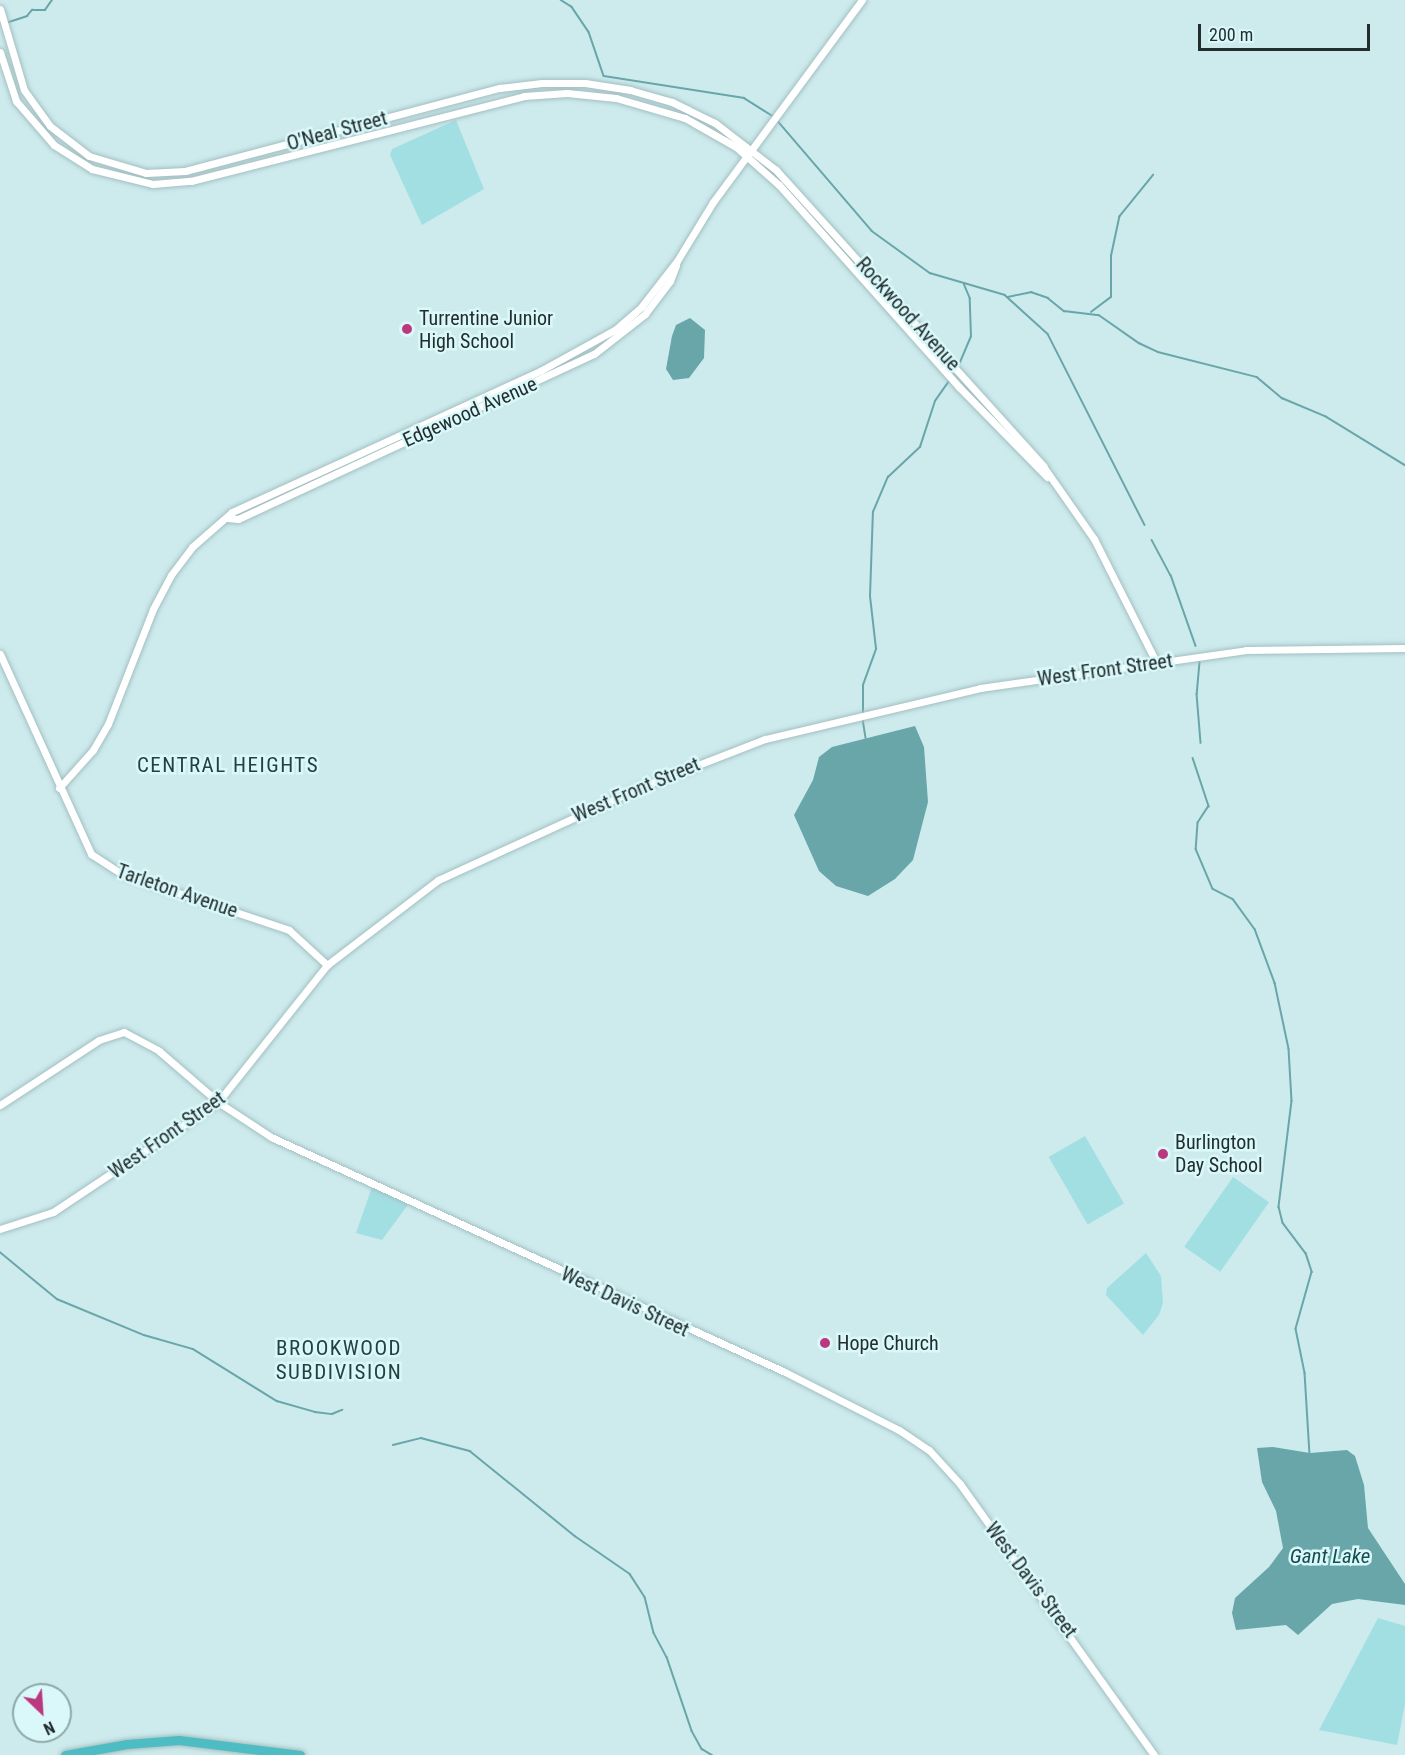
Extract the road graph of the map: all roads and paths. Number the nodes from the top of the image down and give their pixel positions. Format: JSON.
{"nodes":[{"id":1,"x":862,"y":0,"type":"edge"},
{"id":2,"x":0,"y":9,"type":"edge"},
{"id":3,"x":0,"y":52,"type":"edge"},
{"id":4,"x":752,"y":148,"type":"junction"},
{"id":5,"x":746,"y":155,"type":"junction"},
{"id":6,"x":677,"y":261,"type":"junction"},
{"id":7,"x":609,"y":334,"type":"junction"},
{"id":8,"x":612,"y":342,"type":"junction"},
{"id":9,"x":407,"y":436,"type":"junction"},
{"id":10,"x":1057,"y":486,"type":"junction"},
{"id":11,"x":1405,"y":648,"type":"edge"},
{"id":12,"x":0,"y":654,"type":"edge"},
{"id":13,"x":1156,"y":662,"type":"junction"},
{"id":14,"x":59,"y":788,"type":"junction"},
{"id":15,"x":327,"y":965,"type":"junction"},
{"id":16,"x":218,"y":1101,"type":"junction"},
{"id":17,"x":0,"y":1105,"type":"edge"},
{"id":18,"x":0,"y":1229,"type":"edge"},
{"id":19,"x":65,"y":1755,"type":"edge"},
{"id":20,"x":300,"y":1755,"type":"edge"},
{"id":21,"x":1154,"y":1755,"type":"edge"}],
"edges":[{"from":1,"to":4,"type":"street","name":"Edgewood Avenue"},
{"from":2,"to":4,"type":"street","name":"O'Neal Street"},
{"from":3,"to":5,"type":"street","name":"O'Neal Street"},
{"from":4,"to":5,"type":"street","name":"Edgewood Avenue"},
{"from":4,"to":10,"type":"street","name":"Rockwood Avenue"},
{"from":5,"to":6,"type":"street","name":"Edgewood Avenue"},
{"from":5,"to":10,"type":"street","name":"Rockwood Avenue"},
{"from":6,"to":7,"type":"street","name":"Edgewood Avenue"},
{"from":6,"to":8,"type":"street","name":"Edgewood Avenue"},
{"from":7,"to":8,"type":"street"},
{"from":7,"to":9,"type":"street","name":"Edgewood Avenue"},
{"from":8,"to":9,"type":"street","name":"Edgewood Avenue"},
{"from":9,"to":14,"type":"street","name":"Edgewood Avenue"},
{"from":10,"to":13,"type":"street","name":"Rockwood Avenue"},
{"from":11,"to":13,"type":"street","name":"West Front Street"},
{"from":12,"to":14,"type":"street","name":"Tarleton Avenue"},
{"from":13,"to":15,"type":"street","name":"West Front Street"},
{"from":14,"to":15,"type":"street","name":"Tarleton Avenue"},
{"from":15,"to":16,"type":"street","name":"West Front Street"},
{"from":16,"to":17,"type":"street","name":"West Davis Street"},
{"from":16,"to":18,"type":"street","name":"West Front Street"},
{"from":16,"to":21,"type":"street","name":"West Davis Street"},
{"from":19,"to":20,"type":"highway"}]}
